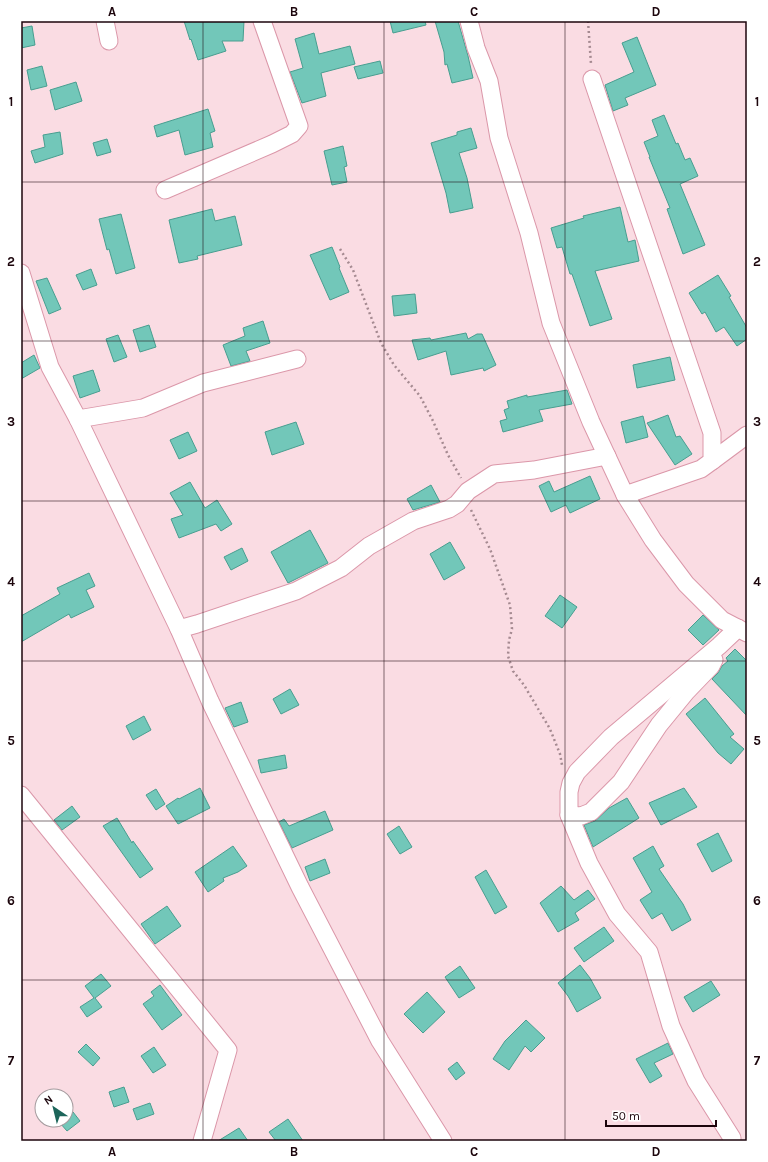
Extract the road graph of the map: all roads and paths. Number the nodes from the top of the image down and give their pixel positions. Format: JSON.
{"nodes":[{"id":1,"x":105,"y":21,"type":"edge"},
{"id":2,"x":262,"y":21,"type":"edge"},
{"id":3,"x":469,"y":21,"type":"edge"},
{"id":4,"x":588,"y":21,"type":"edge"},
{"id":5,"x":109,"y":41,"type":"dead end"},
{"id":6,"x":592,"y":79,"type":"joint"},
{"id":7,"x":165,"y":190,"type":"dead end"},
{"id":8,"x":340,"y":249,"type":"dead end"},
{"id":9,"x":21,"y":273,"type":"edge"},
{"id":10,"x":297,"y":359,"type":"dead end"},
{"id":11,"x":78,"y":419,"type":"junction"},
{"id":12,"x":747,"y":435,"type":"edge"},
{"id":13,"x":606,"y":456,"type":"junction"},
{"id":14,"x":712,"y":461,"type":"junction"},
{"id":15,"x":625,"y":495,"type":"junction"},
{"id":16,"x":469,"y":498,"type":"junction"},
{"id":17,"x":179,"y":629,"type":"junction"},
{"id":18,"x":743,"y":631,"type":"edge"},
{"id":19,"x":720,"y":646,"type":"junction"},
{"id":20,"x":569,"y":792,"type":"junction"},
{"id":21,"x":21,"y":795,"type":"edge"},
{"id":22,"x":569,"y":815,"type":"junction"},
{"id":23,"x":202,"y":1141,"type":"edge"},
{"id":24,"x":443,"y":1141,"type":"edge"},
{"id":25,"x":732,"y":1141,"type":"edge"}],
"edges":[{"from":1,"to":5,"type":"street"},
{"from":2,"to":7,"type":"street"},
{"from":3,"to":13,"type":"street"},
{"from":4,"to":6,"type":"path"},
{"from":6,"to":14,"type":"street"},
{"from":8,"to":16,"type":"path"},
{"from":9,"to":11,"type":"street"},
{"from":10,"to":11,"type":"street"},
{"from":11,"to":17,"type":"street"},
{"from":12,"to":14,"type":"street"},
{"from":13,"to":15,"type":"street"},
{"from":13,"to":16,"type":"street"},
{"from":14,"to":15,"type":"street"},
{"from":15,"to":18,"type":"street"},
{"from":16,"to":17,"type":"street"},
{"from":16,"to":20,"type":"path"},
{"from":17,"to":24,"type":"street"},
{"from":18,"to":19,"type":"street"},
{"from":19,"to":20,"type":"street"},
{"from":19,"to":22,"type":"street"},
{"from":20,"to":22,"type":"street"},
{"from":21,"to":23,"type":"street"},
{"from":22,"to":25,"type":"street"}]}
